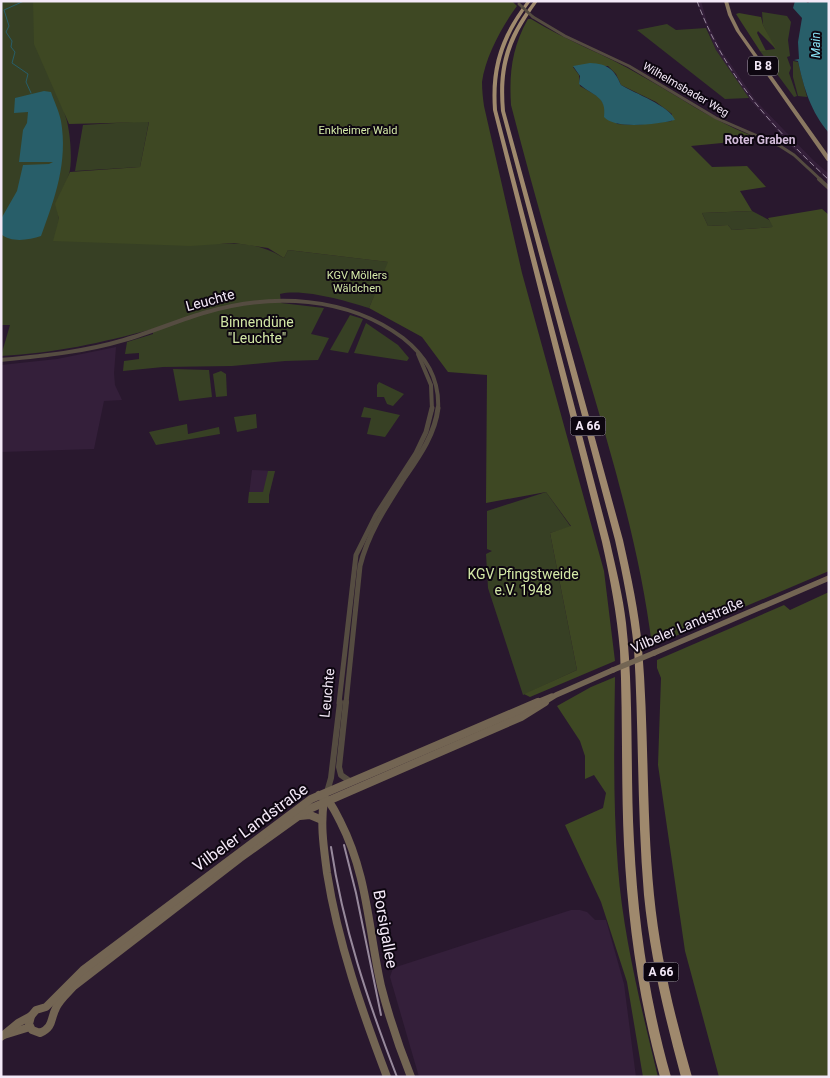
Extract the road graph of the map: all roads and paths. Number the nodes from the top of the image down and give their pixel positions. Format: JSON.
{"nodes":[{"id":1,"x":516,"y":1,"type":"edge"},
{"id":2,"x":536,"y":1,"type":"edge"},
{"id":3,"x":728,"y":1,"type":"edge"},
{"id":4,"x":524,"y":3,"type":"edge"},
{"id":5,"x":828,"y":154,"type":"edge"},
{"id":6,"x":829,"y":160,"type":"edge"},
{"id":7,"x":829,"y":188,"type":"edge"},
{"id":8,"x":1,"y":360,"type":"edge"},
{"id":9,"x":829,"y":578,"type":"edge"},
{"id":10,"x":556,"y":695,"type":"junction"},
{"id":11,"x":336,"y":759,"type":"junction"},
{"id":12,"x":351,"y":782,"type":"junction"},
{"id":13,"x":323,"y":797,"type":"junction"},
{"id":14,"x":298,"y":817,"type":"junction"},
{"id":15,"x":322,"y":820,"type":"junction"},
{"id":16,"x":50,"y":1010,"type":"junction"},
{"id":17,"x":31,"y":1016,"type":"junction"},
{"id":18,"x":30,"y":1027,"type":"junction"},
{"id":19,"x":2,"y":1036,"type":"edge"},
{"id":20,"x":387,"y":1077,"type":"edge"},
{"id":21,"x":410,"y":1077,"type":"edge"},
{"id":22,"x":666,"y":1077,"type":"edge"},
{"id":23,"x":687,"y":1077,"type":"edge"}],
"edges":[{"from":1,"to":4,"type":"street","name":"Wilhelmsbader Weg"},
{"from":2,"to":23,"type":"highway","number":"A 66"},
{"from":3,"to":5,"type":"main road","number":"B 8"},
{"from":3,"to":6,"type":"main road","number":"B 8"},
{"from":4,"to":7,"type":"street","name":"Wilhelmsbader Weg","bridge":true},
{"from":4,"to":22,"type":"highway","number":"A 66"},
{"from":8,"to":11,"type":"street","name":"Leuchte"},
{"from":9,"to":10,"type":"main road","name":"Vilbeler Landstraße","bridge":true},
{"from":10,"to":12,"type":"main road","name":"Vilbeler Landstraße"},
{"from":10,"to":13,"type":"main road","name":"Vilbeler Landstraße"},
{"from":11,"to":12,"type":"street","name":"Leuchte"},
{"from":11,"to":13,"type":"street","name":"Leuchte"},
{"from":12,"to":13,"type":"main road","name":"Vilbeler Landstraße"},
{"from":13,"to":14,"type":"main road","name":"Vilbeler Landstraße"},
{"from":13,"to":15,"type":"main road"},
{"from":13,"to":16,"type":"main road","name":"Vilbeler Landstraße"},
{"from":13,"to":21,"type":"main road","name":"Borsigallee"},
{"from":14,"to":15,"type":"main road"},
{"from":14,"to":16,"type":"main road","name":"Vilbeler Landstraße"},
{"from":15,"to":20,"type":"main road"},
{"from":16,"to":17,"type":"main road","name":"Vilbeler Landstraße"},
{"from":16,"to":18,"type":"main road","name":"Vilbeler Landstraße"},
{"from":17,"to":18,"type":"main road"},
{"from":17,"to":19,"type":"main road","name":"Vilbeler Landstraße"},
{"from":18,"to":19,"type":"main road","name":"Vilbeler Landstraße"}]}
